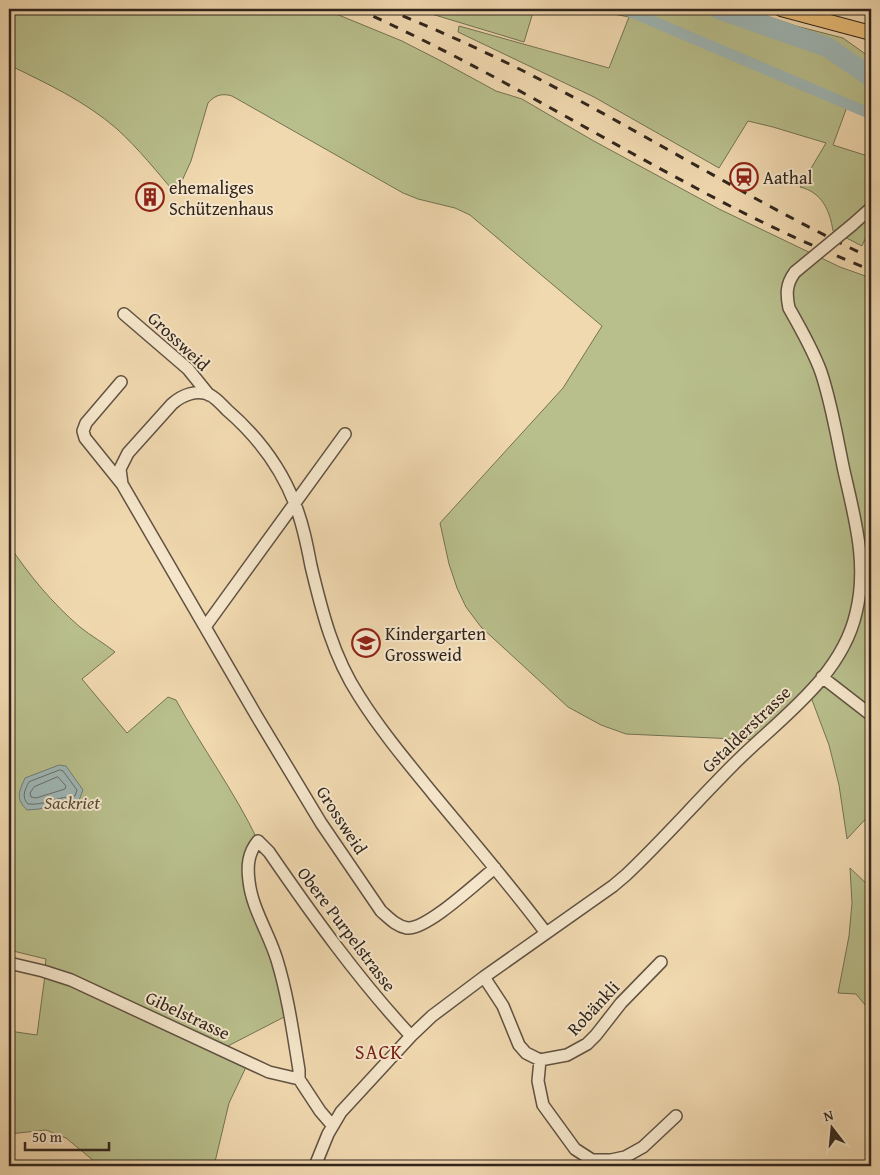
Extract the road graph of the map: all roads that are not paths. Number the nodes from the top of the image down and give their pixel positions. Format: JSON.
{"nodes":[{"id":1,"x":781,"y":9,"type":"edge"},
{"id":2,"x":871,"y":33,"type":"edge"},
{"id":3,"x":871,"y":208,"type":"edge"},
{"id":4,"x":124,"y":314,"type":"dead end"},
{"id":5,"x":121,"y":382,"type":"dead end"},
{"id":6,"x":210,"y":395,"type":"junction"},
{"id":7,"x":345,"y":434,"type":"dead end"},
{"id":8,"x":122,"y":484,"type":"junction"},
{"id":9,"x":295,"y":503,"type":"junction"},
{"id":10,"x":205,"y":627,"type":"junction"},
{"id":11,"x":822,"y":677,"type":"junction"},
{"id":12,"x":871,"y":715,"type":"edge"},
{"id":13,"x":494,"y":868,"type":"junction"},
{"id":14,"x":546,"y":933,"type":"junction"},
{"id":15,"x":661,"y":962,"type":"dead end"},
{"id":16,"x":9,"y":963,"type":"edge"},
{"id":17,"x":484,"y":977,"type":"junction"},
{"id":18,"x":411,"y":1036,"type":"junction"},
{"id":19,"x":540,"y":1060,"type":"junction"},
{"id":20,"x":299,"y":1079,"type":"junction"},
{"id":21,"x":676,"y":1116,"type":"dead end"},
{"id":22,"x":332,"y":1125,"type":"junction"},
{"id":23,"x":315,"y":1166,"type":"edge"}],
"edges":[{"from":1,"to":2,"type":"main road"},
{"from":3,"to":11,"type":"street","name":"Gstalderstrasse","bridge":true},
{"from":4,"to":6,"type":"street","name":"Grossweid"},
{"from":5,"to":8,"type":"street","name":"Grossweid"},
{"from":6,"to":8,"type":"street","name":"Grossweid"},
{"from":6,"to":9,"type":"street","name":"Grossweid"},
{"from":7,"to":9,"type":"street"},
{"from":8,"to":10,"type":"street","name":"Grossweid"},
{"from":9,"to":10,"type":"street"},
{"from":9,"to":13,"type":"street","name":"Grossweid"},
{"from":10,"to":13,"type":"street","name":"Grossweid"},
{"from":11,"to":12,"type":"street"},
{"from":11,"to":14,"type":"street","name":"Gstalderstrasse"},
{"from":13,"to":14,"type":"street","name":"Grossweid"},
{"from":14,"to":17,"type":"street","name":"Gstalderstrasse"},
{"from":15,"to":19,"type":"street","name":"Robänkli"},
{"from":16,"to":20,"type":"street","name":"Gibelstrasse"},
{"from":17,"to":18,"type":"street","name":"Gstalderstrasse"},
{"from":17,"to":19,"type":"street"},
{"from":18,"to":20,"type":"street","name":"Obere Purpelstrasse"},
{"from":18,"to":22,"type":"street","name":"Gstalderstrasse"},
{"from":19,"to":21,"type":"street"},
{"from":20,"to":22,"type":"street"},
{"from":22,"to":23,"type":"street","name":"Gstalderstrasse"}]}
